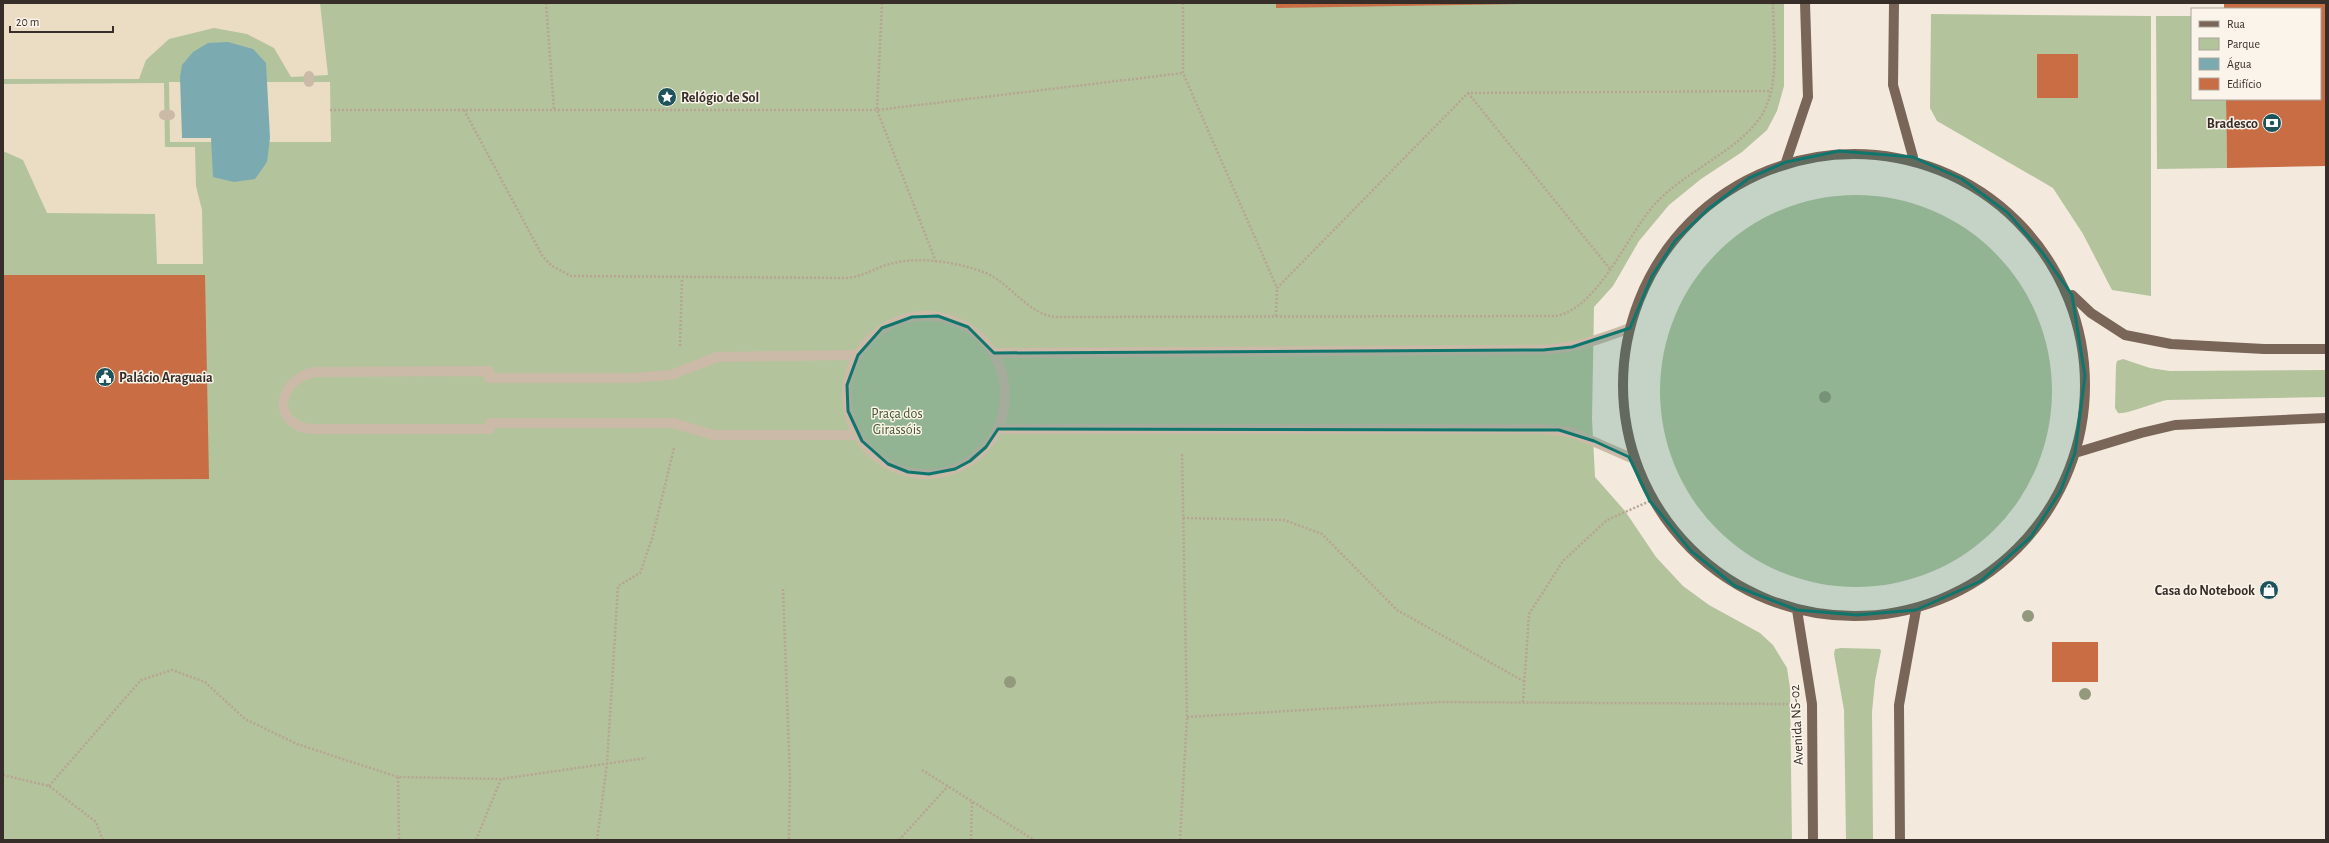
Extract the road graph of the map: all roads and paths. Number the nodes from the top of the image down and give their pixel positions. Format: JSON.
{"nodes":[{"id":1,"x":546,"y":3,"type":"edge"},
{"id":2,"x":882,"y":3,"type":"edge"},
{"id":3,"x":1183,"y":3,"type":"edge"},
{"id":4,"x":1773,"y":3,"type":"edge"},
{"id":5,"x":1805,"y":3,"type":"edge"},
{"id":6,"x":1894,"y":3,"type":"edge"},
{"id":7,"x":1183,"y":73,"type":"junction"},
{"id":8,"x":1771,"y":91,"type":"junction"},
{"id":9,"x":1468,"y":93,"type":"junction"},
{"id":10,"x":330,"y":110,"type":"dead end"},
{"id":11,"x":464,"y":110,"type":"junction"},
{"id":12,"x":554,"y":110,"type":"junction"},
{"id":13,"x":877,"y":110,"type":"junction"},
{"id":14,"x":1913,"y":157,"type":"junction"},
{"id":15,"x":1786,"y":162,"type":"junction"},
{"id":16,"x":936,"y":262,"type":"junction"},
{"id":17,"x":1610,"y":269,"type":"junction"},
{"id":18,"x":682,"y":278,"type":"junction"},
{"id":19,"x":1277,"y":288,"type":"junction"},
{"id":20,"x":2072,"y":295,"type":"junction"},
{"id":21,"x":1276,"y":316,"type":"junction"},
{"id":22,"x":1630,"y":328,"type":"junction"},
{"id":23,"x":2326,"y":349,"type":"edge"},
{"id":24,"x":994,"y":353,"type":"junction"},
{"id":25,"x":858,"y":355,"type":"junction"},
{"id":26,"x":679,"y":372,"type":"junction"},
{"id":27,"x":2326,"y":418,"type":"edge"},
{"id":28,"x":680,"y":424,"type":"junction"},
{"id":29,"x":998,"y":429,"type":"junction"},
{"id":30,"x":1182,"y":429,"type":"junction"},
{"id":31,"x":858,"y":434,"type":"junction"},
{"id":32,"x":2075,"y":453,"type":"junction"},
{"id":33,"x":1629,"y":457,"type":"junction"},
{"id":34,"x":1650,"y":501,"type":"junction"},
{"id":35,"x":1183,"y":518,"type":"junction"},
{"id":36,"x":784,"y":589,"type":"dead end"},
{"id":37,"x":1797,"y":610,"type":"junction"},
{"id":38,"x":1916,"y":610,"type":"junction"},
{"id":39,"x":1525,"y":682,"type":"junction"},
{"id":40,"x":1523,"y":702,"type":"junction"},
{"id":41,"x":1812,"y":704,"type":"junction"},
{"id":42,"x":1187,"y":717,"type":"junction"},
{"id":43,"x":646,"y":758,"type":"dead end"},
{"id":44,"x":606,"y":764,"type":"junction"},
{"id":45,"x":922,"y":770,"type":"dead end"},
{"id":46,"x":3,"y":775,"type":"edge"},
{"id":47,"x":398,"y":777,"type":"junction"},
{"id":48,"x":501,"y":779,"type":"junction"},
{"id":49,"x":49,"y":786,"type":"junction"},
{"id":50,"x":948,"y":786,"type":"junction"},
{"id":51,"x":972,"y":801,"type":"junction"},
{"id":52,"x":103,"y":840,"type":"edge"},
{"id":53,"x":399,"y":840,"type":"edge"},
{"id":54,"x":476,"y":840,"type":"edge"},
{"id":55,"x":598,"y":840,"type":"edge"},
{"id":56,"x":789,"y":840,"type":"edge"},
{"id":57,"x":899,"y":840,"type":"edge"},
{"id":58,"x":972,"y":840,"type":"edge"},
{"id":59,"x":1034,"y":840,"type":"edge"},
{"id":60,"x":1180,"y":840,"type":"edge"},
{"id":61,"x":1813,"y":840,"type":"edge"},
{"id":62,"x":1900,"y":840,"type":"edge"}],
"edges":[{"from":1,"to":12,"type":"path"},
{"from":2,"to":13,"type":"path"},
{"from":3,"to":7,"type":"path"},
{"from":4,"to":8,"type":"path"},
{"from":5,"to":15,"type":"main road"},
{"from":6,"to":14,"type":"main road"},
{"from":7,"to":13,"type":"path"},
{"from":7,"to":19,"type":"path"},
{"from":8,"to":9,"type":"path"},
{"from":8,"to":17,"type":"path"},
{"from":9,"to":17,"type":"path"},
{"from":9,"to":19,"type":"path"},
{"from":10,"to":11,"type":"path"},
{"from":11,"to":12,"type":"path"},
{"from":11,"to":18,"type":"path"},
{"from":12,"to":13,"type":"path"},
{"from":13,"to":16,"type":"path"},
{"from":14,"to":15,"type":"main road"},
{"from":14,"to":20,"type":"main road"},
{"from":15,"to":22,"type":"main road"},
{"from":16,"to":18,"type":"path"},
{"from":16,"to":21,"type":"path"},
{"from":17,"to":21,"type":"path"},
{"from":18,"to":26,"type":"path"},
{"from":19,"to":21,"type":"path"},
{"from":20,"to":23,"type":"main road"},
{"from":20,"to":32,"type":"main road"},
{"from":22,"to":24,"type":"street"},
{"from":22,"to":33,"type":"main road"},
{"from":24,"to":25,"type":"street"},
{"from":24,"to":29,"type":"street"},
{"from":25,"to":26,"type":"street"},
{"from":25,"to":31,"type":"street"},
{"from":26,"to":28,"type":"street"},
{"from":27,"to":32,"type":"main road"},
{"from":28,"to":31,"type":"street"},
{"from":28,"to":44,"type":"path"},
{"from":29,"to":30,"type":"street"},
{"from":29,"to":31,"type":"street"},
{"from":30,"to":33,"type":"street"},
{"from":30,"to":35,"type":"path"},
{"from":32,"to":38,"type":"main road"},
{"from":33,"to":34,"type":"main road"},
{"from":34,"to":37,"type":"main road"},
{"from":34,"to":39,"type":"path"},
{"from":35,"to":39,"type":"path"},
{"from":35,"to":42,"type":"path"},
{"from":36,"to":56,"type":"path"},
{"from":37,"to":38,"type":"main road"},
{"from":37,"to":41,"type":"main road","name":"Avenida NS-02"},
{"from":38,"to":62,"type":"main road"},
{"from":39,"to":40,"type":"path"},
{"from":40,"to":41,"type":"path"},
{"from":40,"to":42,"type":"path"},
{"from":41,"to":61,"type":"main road","name":"Avenida NS-02"},
{"from":42,"to":60,"type":"path"},
{"from":43,"to":44,"type":"path"},
{"from":44,"to":48,"type":"path"},
{"from":44,"to":55,"type":"path"},
{"from":45,"to":50,"type":"path"},
{"from":46,"to":49,"type":"path"},
{"from":47,"to":48,"type":"path"},
{"from":47,"to":49,"type":"path"},
{"from":47,"to":53,"type":"path"},
{"from":48,"to":54,"type":"path"},
{"from":49,"to":52,"type":"path"},
{"from":50,"to":51,"type":"path"},
{"from":50,"to":57,"type":"path"},
{"from":51,"to":58,"type":"path"},
{"from":51,"to":59,"type":"path"}]}
